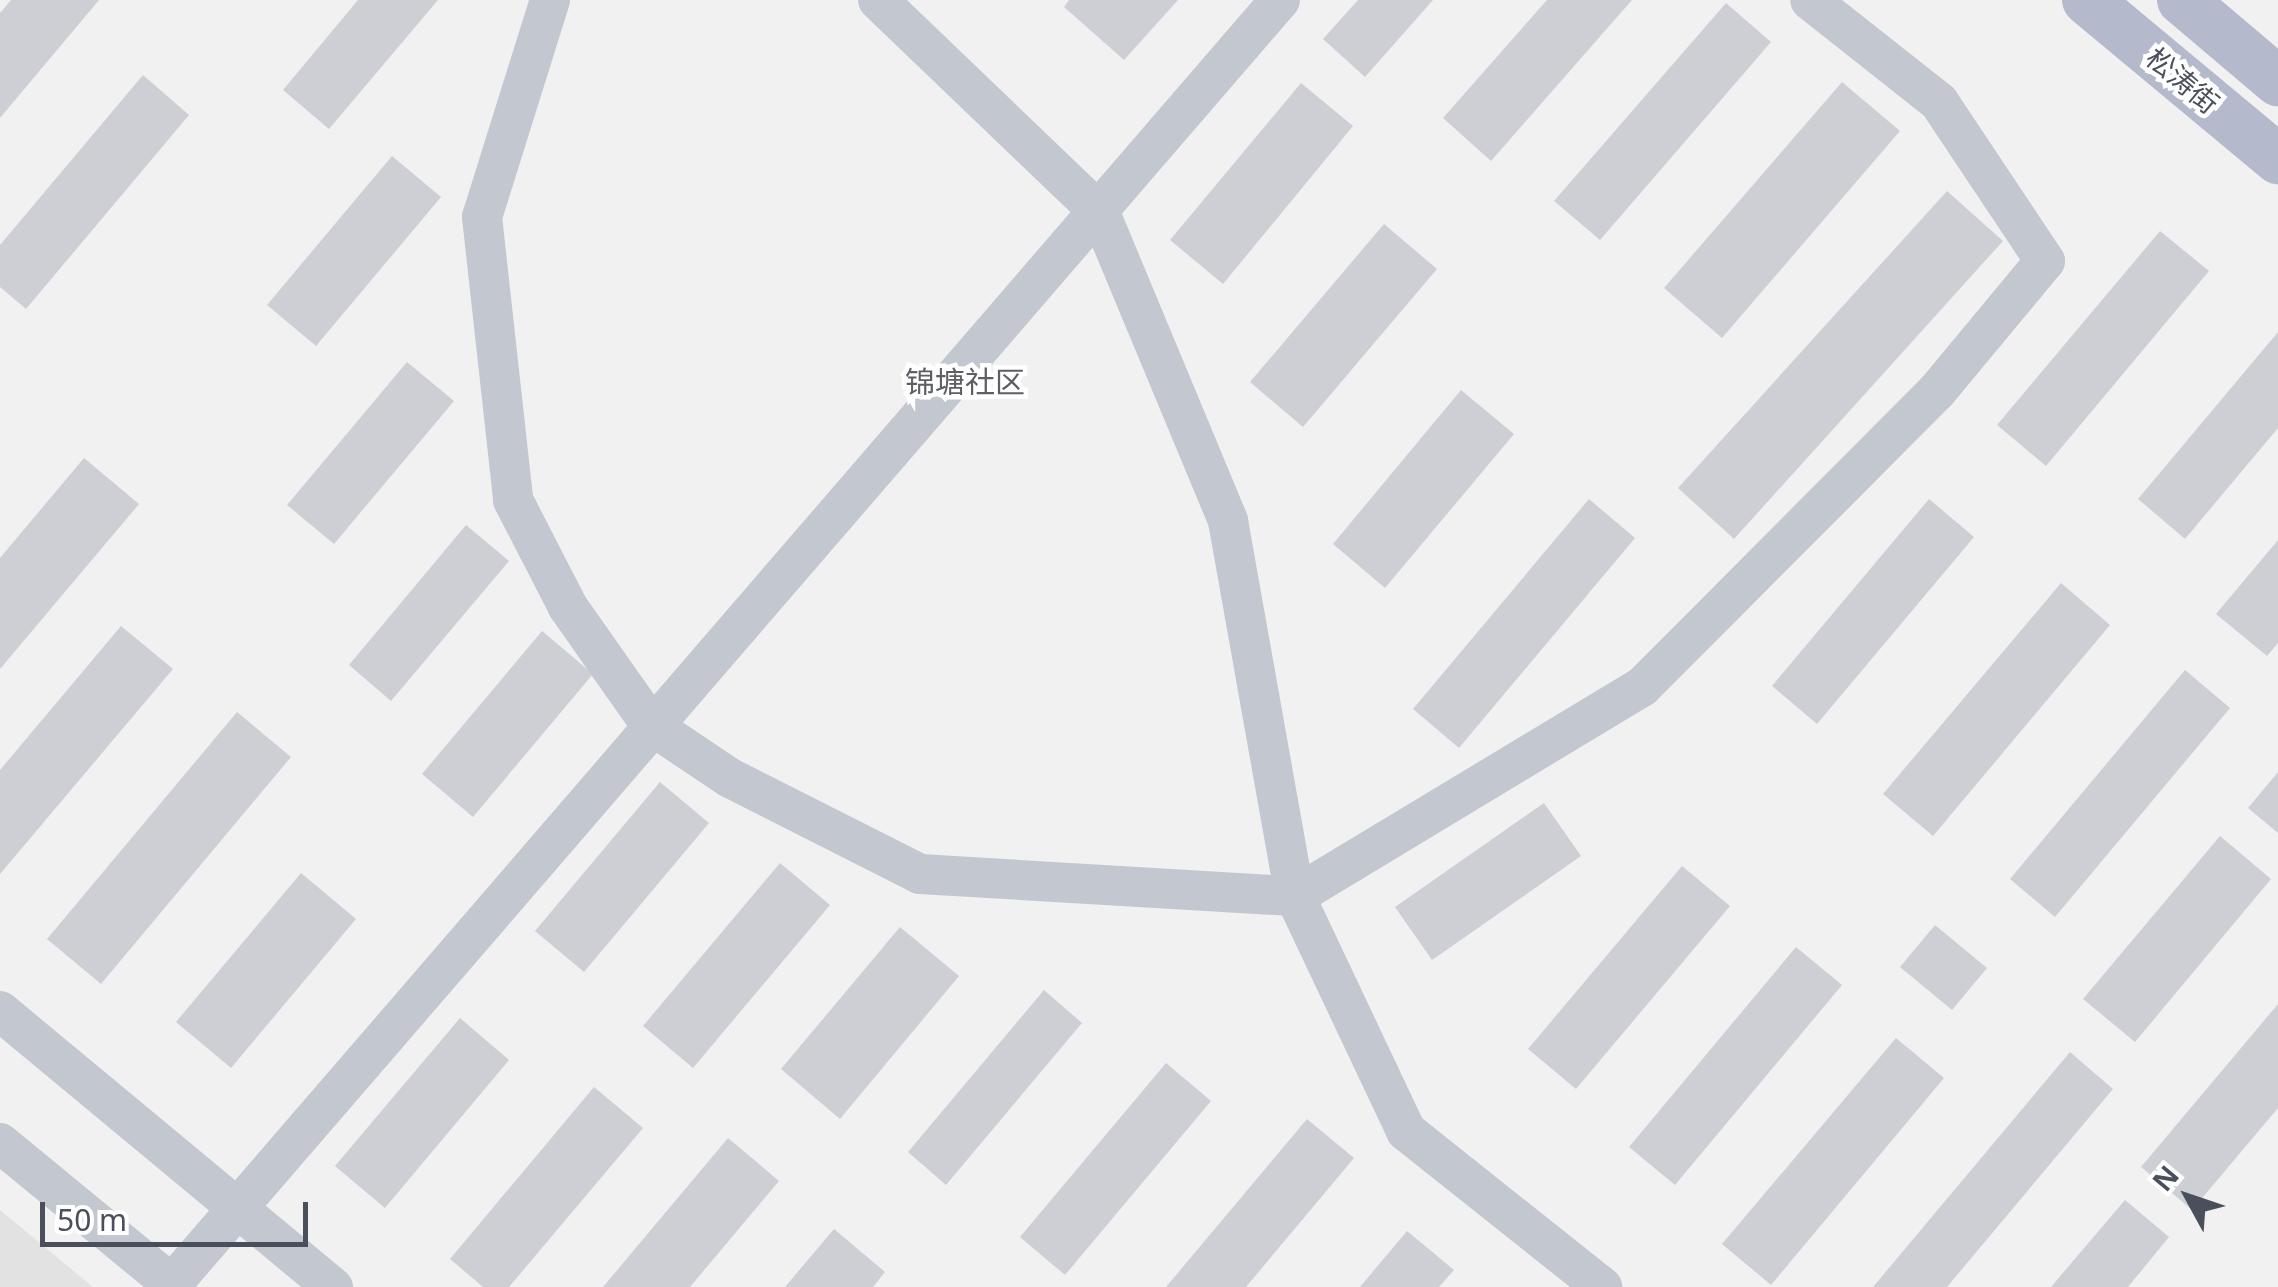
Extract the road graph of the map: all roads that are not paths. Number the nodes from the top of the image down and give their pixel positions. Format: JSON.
{"nodes":[{"id":1,"x":550,"y":0,"type":"edge"},
{"id":2,"x":878,"y":0,"type":"edge"},
{"id":3,"x":1280,"y":0,"type":"edge"},
{"id":4,"x":1810,"y":0,"type":"edge"},
{"id":5,"x":2088,"y":0,"type":"edge"},
{"id":6,"x":2182,"y":0,"type":"edge"},
{"id":7,"x":2278,"y":80,"type":"edge"},
{"id":8,"x":2278,"y":160,"type":"edge"},
{"id":9,"x":1100,"y":213,"type":"junction"},
{"id":10,"x":652,"y":726,"type":"junction"},
{"id":11,"x":1295,"y":896,"type":"junction"},
{"id":12,"x":0,"y":1011,"type":"edge"},
{"id":13,"x":0,"y":1143,"type":"edge"},
{"id":14,"x":238,"y":1208,"type":"junction"},
{"id":15,"x":174,"y":1286,"type":"edge"},
{"id":16,"x":332,"y":1287,"type":"edge"},
{"id":17,"x":1602,"y":1287,"type":"edge"}],
"edges":[{"from":1,"to":10,"type":"street"},
{"from":2,"to":9,"type":"street"},
{"from":3,"to":9,"type":"street"},
{"from":4,"to":11,"type":"street"},
{"from":5,"to":8,"type":"main road","name":"松涛街"},
{"from":6,"to":7,"type":"main road"},
{"from":9,"to":10,"type":"street"},
{"from":9,"to":11,"type":"street"},
{"from":10,"to":11,"type":"street"},
{"from":10,"to":14,"type":"street"},
{"from":11,"to":17,"type":"street"},
{"from":12,"to":14,"type":"street"},
{"from":13,"to":15,"type":"street"},
{"from":14,"to":15,"type":"street"},
{"from":14,"to":16,"type":"street"}]}
